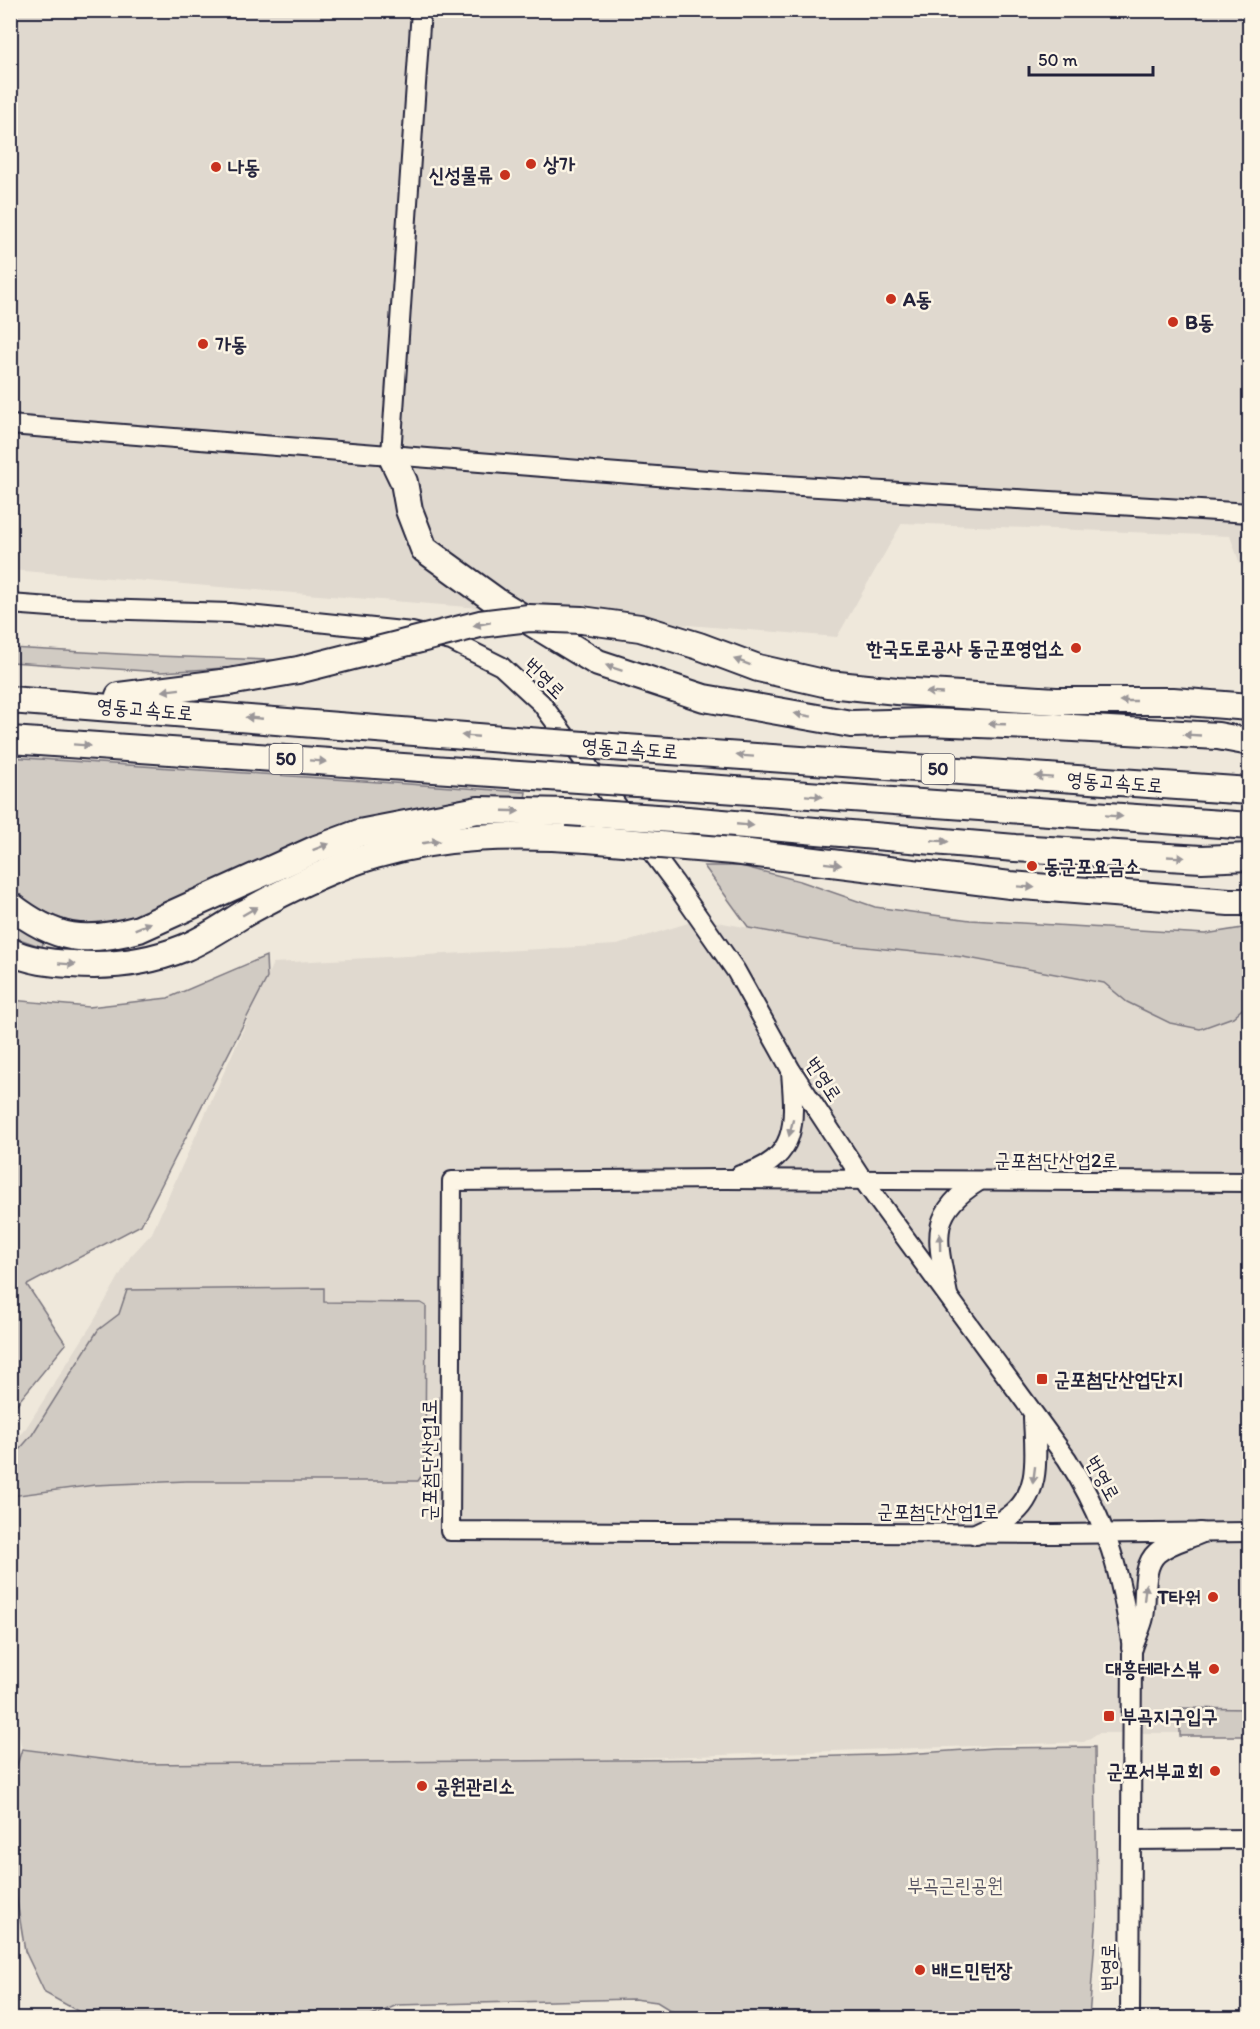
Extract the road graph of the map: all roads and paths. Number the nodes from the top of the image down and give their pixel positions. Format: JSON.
{"nodes":[{"id":1,"x":421,"y":10,"type":"edge"},
{"id":2,"x":10,"y":425,"type":"edge"},
{"id":3,"x":391,"y":455,"type":"junction"},
{"id":4,"x":1250,"y":513,"type":"edge"},
{"id":5,"x":10,"y":604,"type":"edge"},
{"id":6,"x":19,"y":700,"type":"edge"},
{"id":7,"x":56,"y":702,"type":"junction"},
{"id":8,"x":1250,"y":707,"type":"edge"},
{"id":9,"x":17,"y":741,"type":"edge"},
{"id":10,"x":1250,"y":742,"type":"edge"},
{"id":11,"x":1250,"y":791,"type":"edge"},
{"id":12,"x":1250,"y":826,"type":"edge"},
{"id":13,"x":1250,"y":857,"type":"edge"},
{"id":14,"x":1250,"y":902,"type":"edge"},
{"id":15,"x":10,"y":905,"type":"edge"},
{"id":16,"x":10,"y":951,"type":"edge"},
{"id":17,"x":791,"y":1070,"type":"junction"},
{"id":18,"x":725,"y":1179,"type":"junction"},
{"id":19,"x":863,"y":1180,"type":"junction"},
{"id":20,"x":978,"y":1182,"type":"junction"},
{"id":21,"x":1250,"y":1182,"type":"edge"},
{"id":22,"x":949,"y":1299,"type":"junction"},
{"id":23,"x":1034,"y":1416,"type":"junction"},
{"id":24,"x":1250,"y":1532,"type":"edge"},
{"id":25,"x":1200,"y":1533,"type":"junction"},
{"id":26,"x":976,"y":1534,"type":"junction"},
{"id":27,"x":1107,"y":1534,"type":"junction"},
{"id":28,"x":1132,"y":1648,"type":"junction"},
{"id":29,"x":1250,"y":1839,"type":"edge"},
{"id":30,"x":1131,"y":1840,"type":"junction"},
{"id":31,"x":1130,"y":2019,"type":"edge"}],
"edges":[{"from":1,"to":3,"type":"street"},
{"from":2,"to":3,"type":"street"},
{"from":3,"to":4,"type":"street"},
{"from":10,"to":3,"type":"highway","one_way":true},
{"from":5,"to":17,"type":"street","name":"번영로"},
{"from":6,"to":7,"type":"highway","name":"영동고속도로","number":"50"},
{"from":8,"to":7,"type":"highway","one_way":true,"bridge":true},
{"from":11,"to":7,"type":"highway","name":"영동고속도로","number":"50","one_way":true,"bridge":true},
{"from":9,"to":12,"type":"highway","name":"영동고속도로","number":"50","one_way":true,"bridge":true},
{"from":15,"to":13,"type":"highway","one_way":true,"bridge":true},
{"from":16,"to":14,"type":"highway","one_way":true,"bridge":true},
{"from":17,"to":18,"type":"street","one_way":true},
{"from":17,"to":19,"type":"street","name":"번영로"},
{"from":18,"to":19,"type":"street","name":"군포첨단산업1로"},
{"from":18,"to":26,"type":"street","name":"군포첨단산업1로"},
{"from":19,"to":20,"type":"street","name":"군포첨단산업2로"},
{"from":19,"to":22,"type":"street","name":"번영로"},
{"from":20,"to":21,"type":"street","name":"군포첨단산업2로"},
{"from":22,"to":20,"type":"street","one_way":true},
{"from":22,"to":23,"type":"street","name":"번영로"},
{"from":23,"to":26,"type":"main road","one_way":true},
{"from":23,"to":27,"type":"street","name":"번영로"},
{"from":24,"to":25,"type":"street"},
{"from":25,"to":27,"type":"street"},
{"from":28,"to":25,"type":"main road","one_way":true},
{"from":26,"to":27,"type":"street","name":"군포첨단산업1로"},
{"from":27,"to":28,"type":"street","name":"번영로"},
{"from":28,"to":30,"type":"street","name":"번영로"},
{"from":29,"to":30,"type":"street"},
{"from":30,"to":31,"type":"street","name":"번영로"}]}
